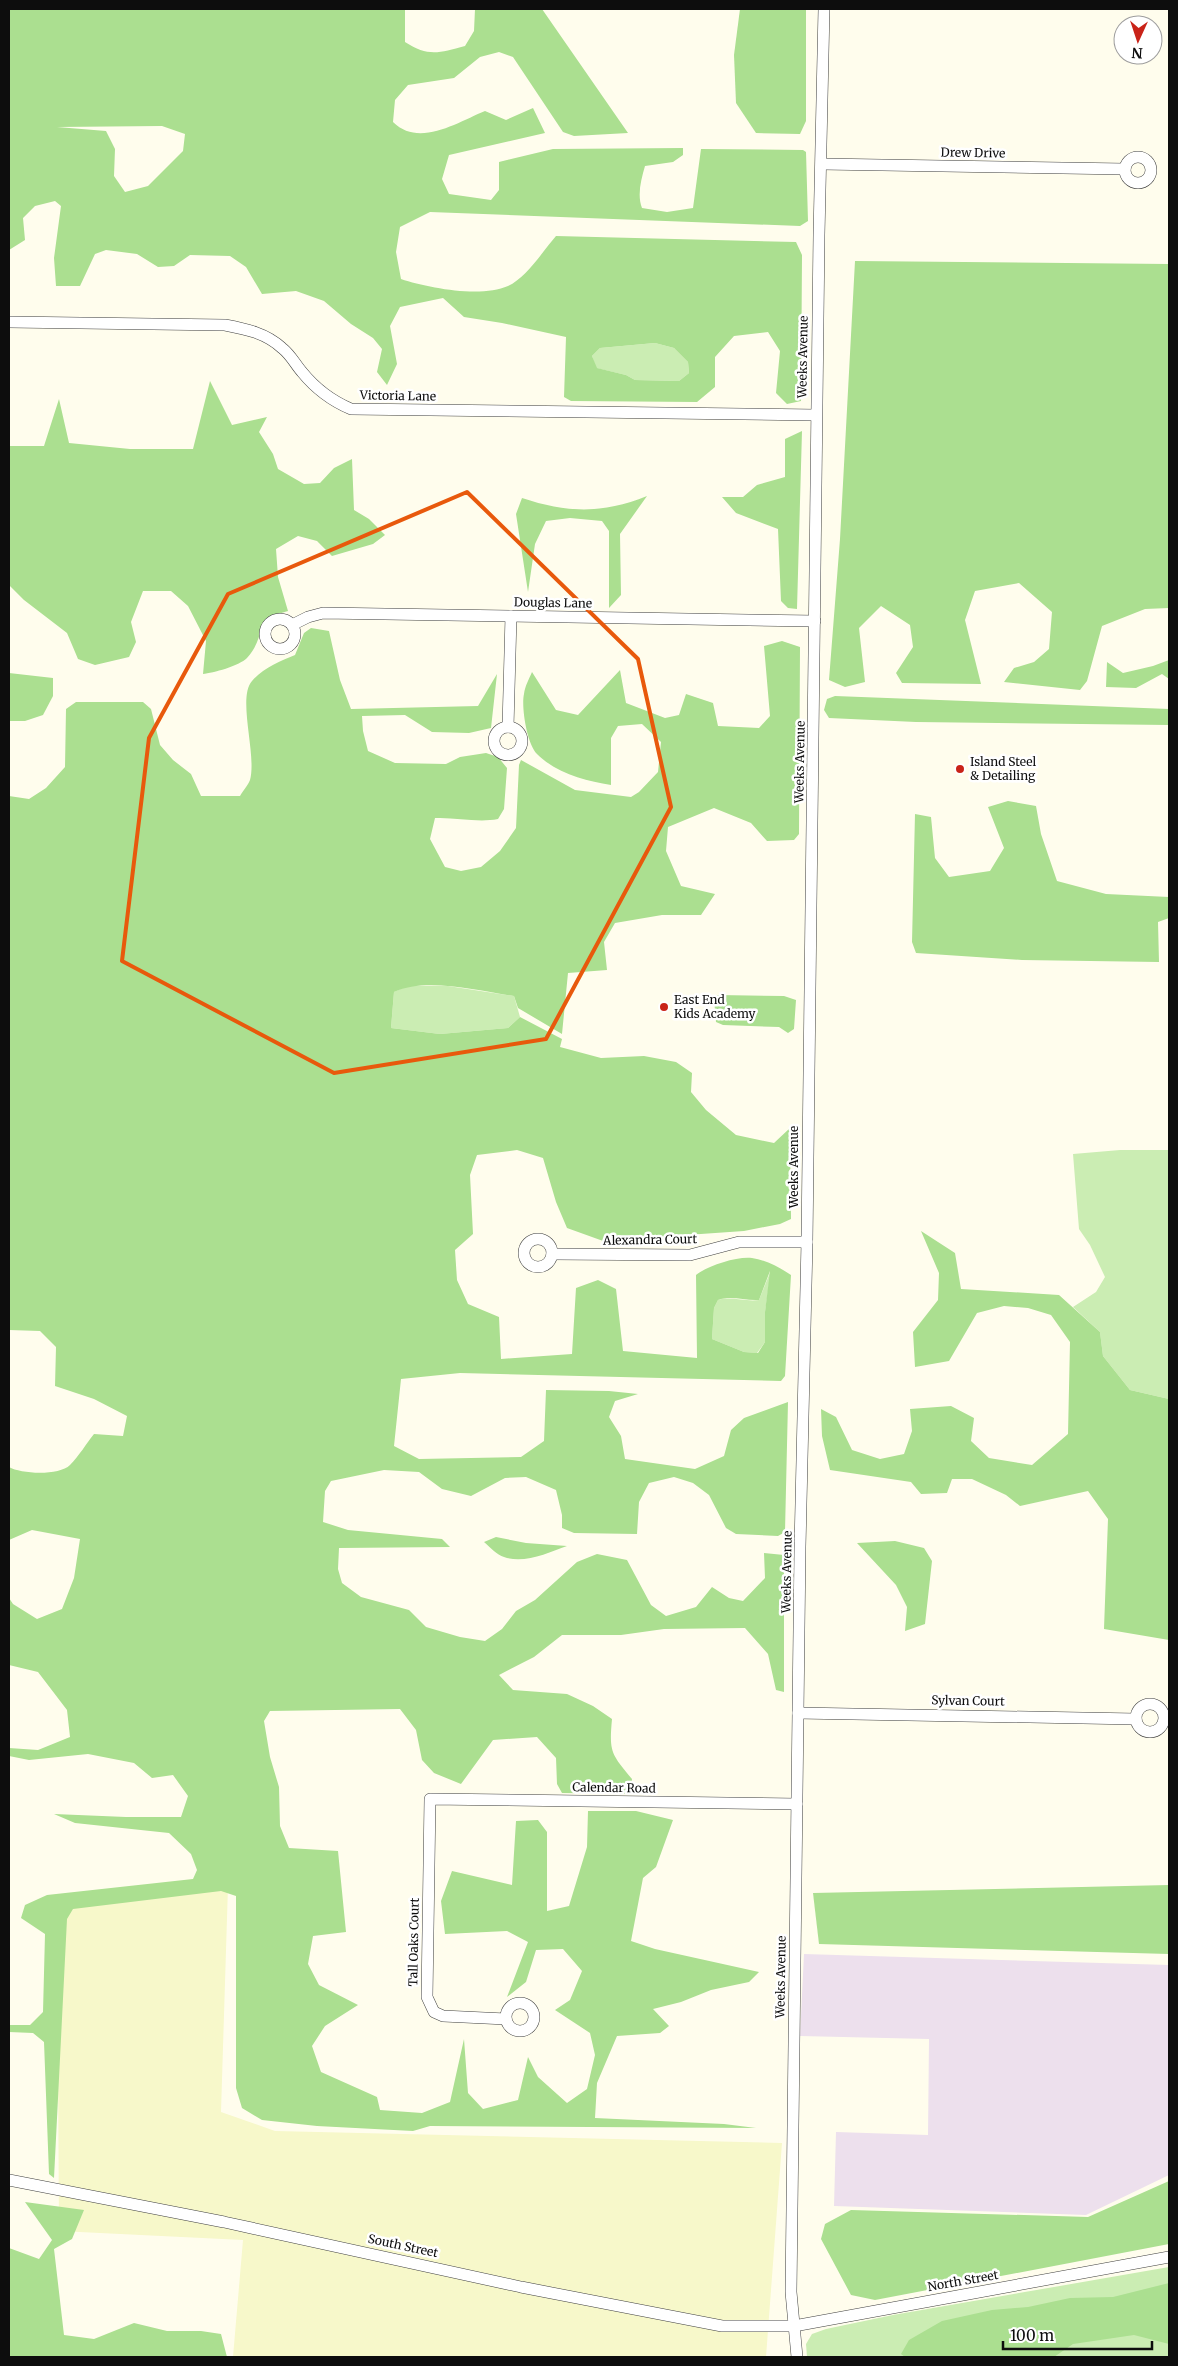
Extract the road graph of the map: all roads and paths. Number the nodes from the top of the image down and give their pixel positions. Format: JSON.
{"nodes":[{"id":1,"x":824,"y":9,"type":"edge"},
{"id":2,"x":822,"y":164,"type":"junction"},
{"id":3,"x":1125,"y":170,"type":"dead end"},
{"id":4,"x":9,"y":322,"type":"edge"},
{"id":5,"x":816,"y":415,"type":"junction"},
{"id":6,"x":511,"y":616,"type":"junction"},
{"id":7,"x":815,"y":621,"type":"junction"},
{"id":8,"x":292,"y":625,"type":"dead end"},
{"id":9,"x":508,"y":727,"type":"dead end"},
{"id":10,"x":807,"y":1242,"type":"junction"},
{"id":11,"x":552,"y":1254,"type":"dead end"},
{"id":12,"x":798,"y":1713,"type":"junction"},
{"id":13,"x":1136,"y":1719,"type":"dead end"},
{"id":14,"x":430,"y":1799,"type":"joint"},
{"id":15,"x":797,"y":1804,"type":"junction"},
{"id":16,"x":506,"y":2019,"type":"dead end"},
{"id":17,"x":9,"y":2180,"type":"edge"},
{"id":18,"x":1169,"y":2257,"type":"edge"},
{"id":19,"x":794,"y":2326,"type":"junction"},
{"id":20,"x":797,"y":2357,"type":"edge"}],
"edges":[{"from":1,"to":2,"type":"street","name":"Weeks Avenue"},
{"from":2,"to":3,"type":"street","name":"Drew Drive"},
{"from":2,"to":5,"type":"street","name":"Weeks Avenue"},
{"from":4,"to":5,"type":"street","name":"Victoria Lane"},
{"from":5,"to":7,"type":"street","name":"Weeks Avenue"},
{"from":6,"to":7,"type":"street","name":"Douglas Lane"},
{"from":6,"to":8,"type":"street","name":"Douglas Lane"},
{"from":6,"to":9,"type":"street"},
{"from":7,"to":10,"type":"street","name":"Weeks Avenue"},
{"from":10,"to":11,"type":"street","name":"Alexandra Court"},
{"from":10,"to":12,"type":"street","name":"Weeks Avenue"},
{"from":12,"to":13,"type":"street","name":"Sylvan Court"},
{"from":12,"to":15,"type":"street","name":"Weeks Avenue"},
{"from":14,"to":15,"type":"street","name":"Calendar Road"},
{"from":14,"to":16,"type":"street","name":"Tall Oaks Court"},
{"from":15,"to":19,"type":"street","name":"Weeks Avenue"},
{"from":17,"to":19,"type":"street","name":"South Street"},
{"from":18,"to":19,"type":"street","name":"North Street"},
{"from":19,"to":20,"type":"street"}]}
